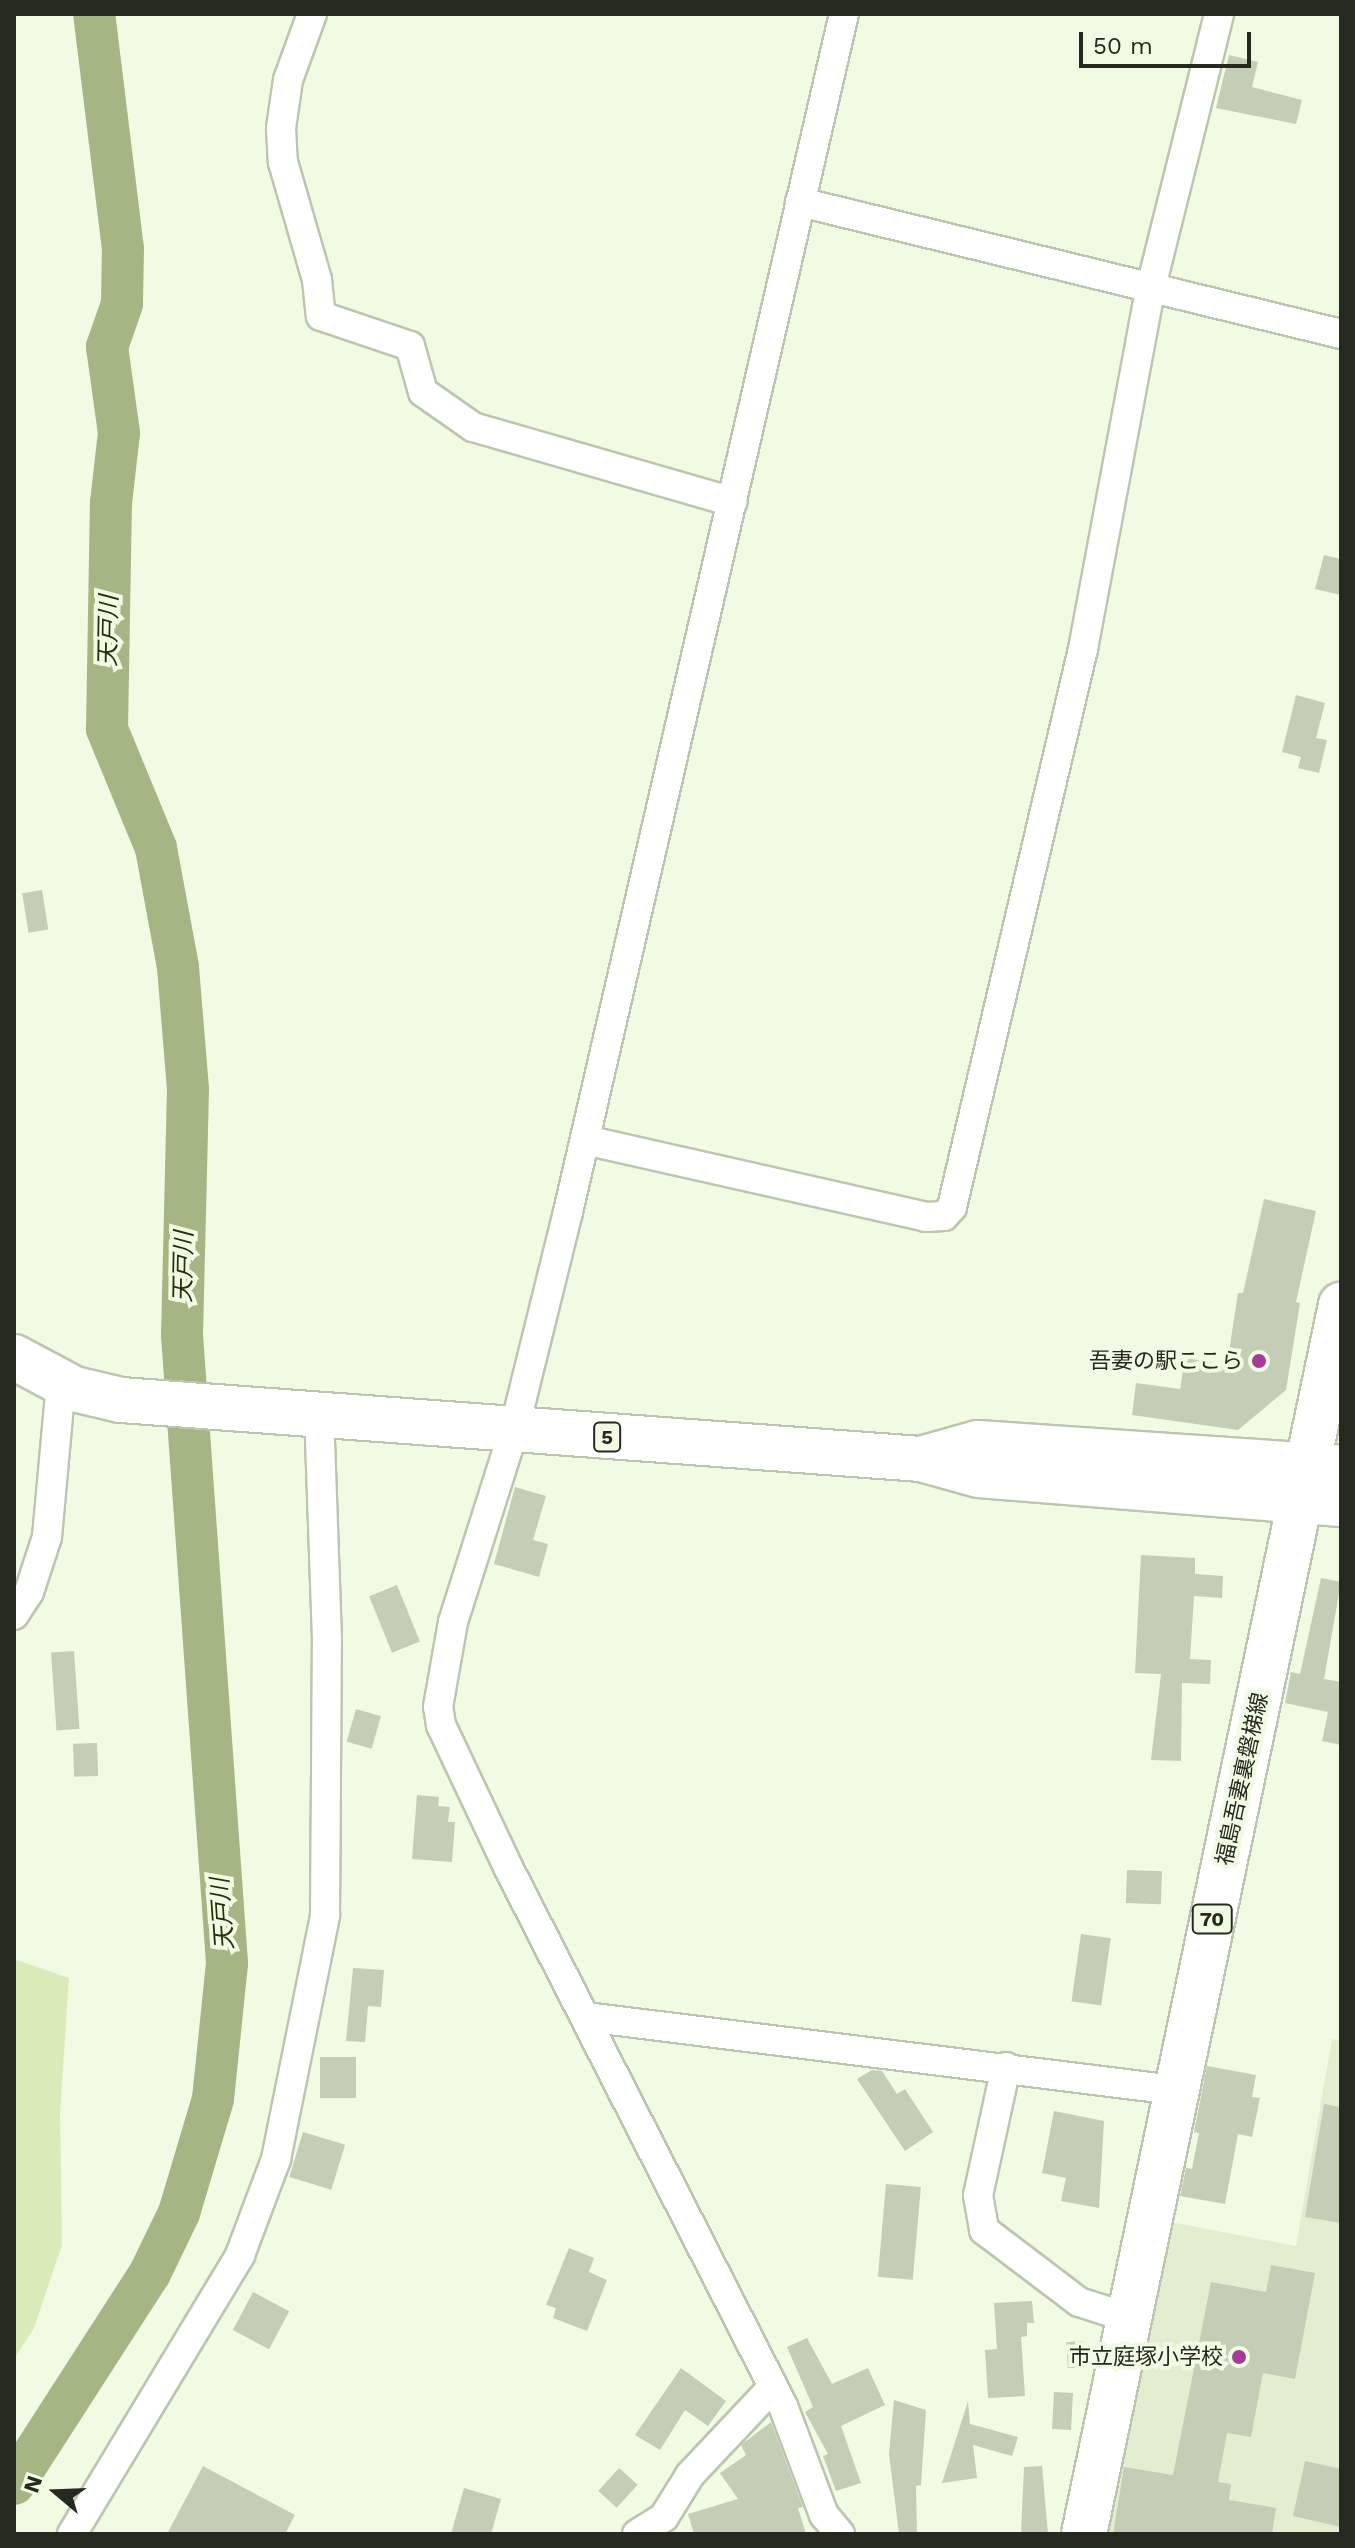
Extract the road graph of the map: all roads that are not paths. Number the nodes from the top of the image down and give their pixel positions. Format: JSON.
{"nodes":[{"id":1,"x":312,"y":14,"type":"edge"},
{"id":2,"x":844,"y":14,"type":"edge"},
{"id":3,"x":1219,"y":14,"type":"edge"},
{"id":4,"x":800,"y":202,"type":"junction"},
{"id":5,"x":1151,"y":287,"type":"junction"},
{"id":6,"x":1341,"y":334,"type":"edge"},
{"id":7,"x":732,"y":502,"type":"junction"},
{"id":8,"x":585,"y":1140,"type":"junction"},
{"id":9,"x":1341,"y":1305,"type":"edge"},
{"id":10,"x":14,"y":1357,"type":"edge"},
{"id":11,"x":61,"y":1383,"type":"junction"},
{"id":12,"x":306,"y":1415,"type":"junction"},
{"id":13,"x":514,"y":1430,"type":"junction"},
{"id":14,"x":1324,"y":1484,"type":"edge"},
{"id":15,"x":14,"y":1615,"type":"edge"},
{"id":16,"x":586,"y":2017,"type":"junction"},
{"id":17,"x":1006,"y":2067,"type":"junction"},
{"id":18,"x":1175,"y":2090,"type":"junction"},
{"id":19,"x":1126,"y":2317,"type":"junction"},
{"id":20,"x":772,"y":2388,"type":"junction"},
{"id":21,"x":72,"y":2534,"type":"edge"},
{"id":22,"x":637,"y":2534,"type":"edge"},
{"id":23,"x":840,"y":2534,"type":"edge"},
{"id":24,"x":1084,"y":2534,"type":"edge"}],
"edges":[{"from":1,"to":7,"type":"street"},
{"from":2,"to":4,"type":"street"},
{"from":3,"to":5,"type":"street"},
{"from":4,"to":5,"type":"street"},
{"from":4,"to":7,"type":"street"},
{"from":5,"to":6,"type":"street"},
{"from":5,"to":8,"type":"street"},
{"from":7,"to":8,"type":"street"},
{"from":8,"to":13,"type":"street"},
{"from":9,"to":14,"type":"main road","name":"福島吾妻裏磐梯線","number":"70"},
{"from":10,"to":11,"type":"main road","number":"5"},
{"from":11,"to":12,"type":"main road","number":"5"},
{"from":11,"to":15,"type":"street"},
{"from":12,"to":13,"type":"main road","number":"5"},
{"from":12,"to":21,"type":"street"},
{"from":13,"to":14,"type":"main road","number":"5"},
{"from":13,"to":16,"type":"street"},
{"from":14,"to":18,"type":"main road","name":"福島吾妻裏磐梯線","number":"70"},
{"from":16,"to":17,"type":"street"},
{"from":16,"to":20,"type":"street"},
{"from":17,"to":18,"type":"street"},
{"from":17,"to":19,"type":"street"},
{"from":18,"to":19,"type":"main road","name":"福島吾妻裏磐梯線","number":"70"},
{"from":19,"to":24,"type":"main road","name":"福島吾妻裏磐梯線","number":"70"},
{"from":20,"to":22,"type":"street"},
{"from":20,"to":23,"type":"street"}]}
